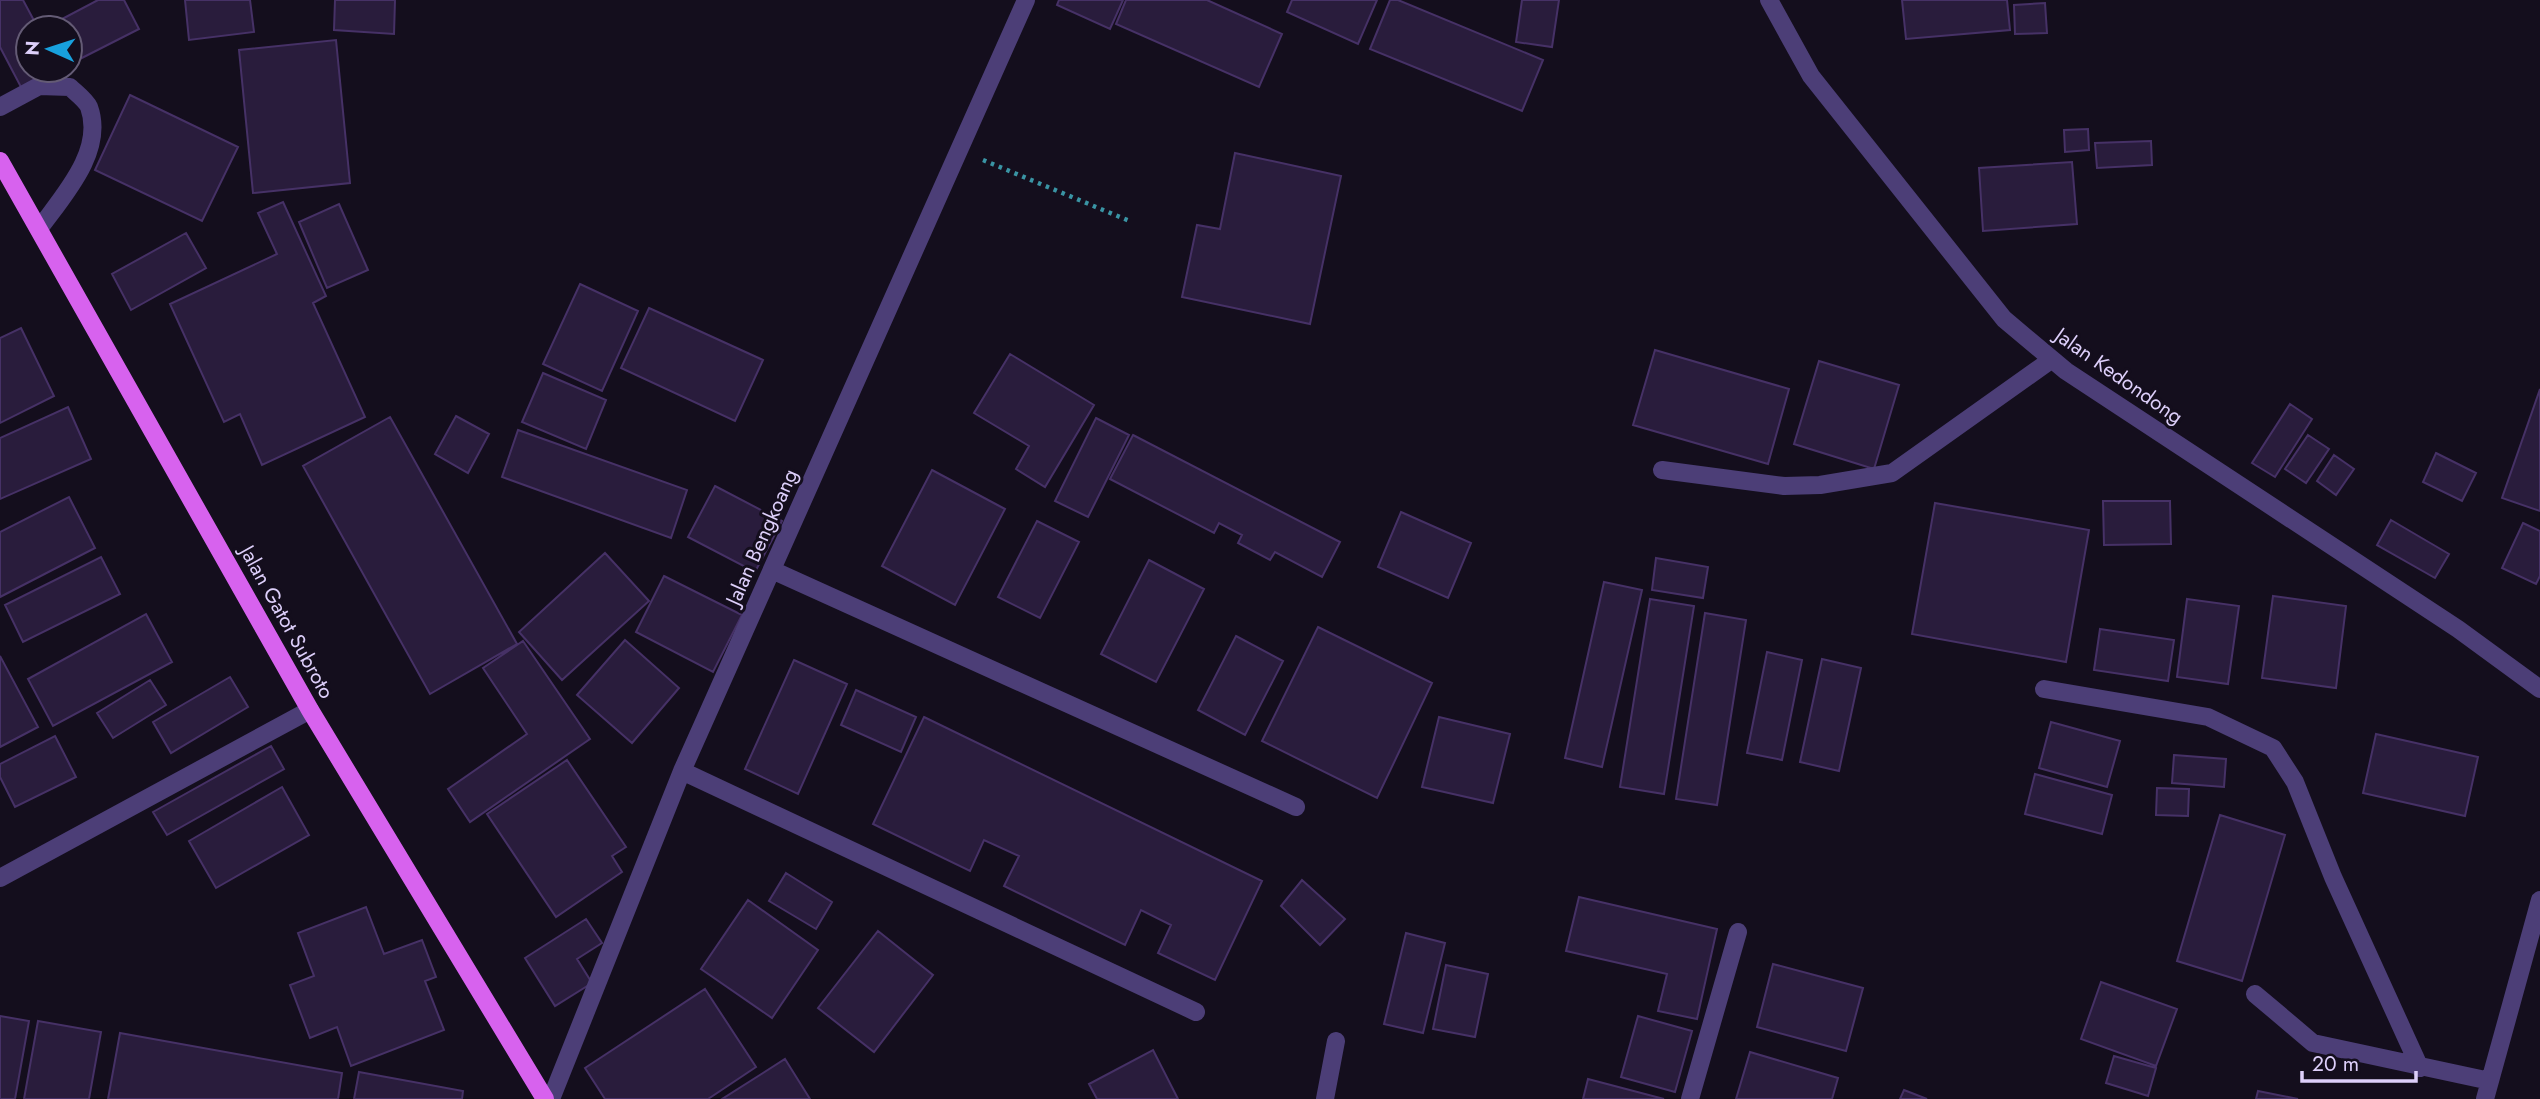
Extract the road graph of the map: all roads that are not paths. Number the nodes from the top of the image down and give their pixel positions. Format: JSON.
{"nodes":[{"id":1,"x":1026,"y":0,"type":"edge"},
{"id":2,"x":1769,"y":0,"type":"edge"},
{"id":3,"x":0,"y":107,"type":"edge"},
{"id":4,"x":0,"y":161,"type":"edge"},
{"id":5,"x":39,"y":229,"type":"junction"},
{"id":6,"x":2052,"y":360,"type":"junction"},
{"id":7,"x":1662,"y":470,"type":"dead end"},
{"id":8,"x":772,"y":570,"type":"junction"},
{"id":9,"x":2043,"y":689,"type":"dead end"},
{"id":10,"x":2540,"y":690,"type":"edge"},
{"id":11,"x":310,"y":710,"type":"junction"},
{"id":12,"x":682,"y":771,"type":"junction"},
{"id":13,"x":1296,"y":807,"type":"dead end"},
{"id":14,"x":0,"y":878,"type":"edge"},
{"id":15,"x":2540,"y":900,"type":"edge"},
{"id":16,"x":1738,"y":932,"type":"dead end"},
{"id":17,"x":2255,"y":994,"type":"dead end"},
{"id":18,"x":1196,"y":1013,"type":"dead end"},
{"id":19,"x":1336,"y":1041,"type":"dead end"},
{"id":20,"x":2420,"y":1068,"type":"junction"},
{"id":21,"x":2490,"y":1081,"type":"junction"},
{"id":22,"x":545,"y":1099,"type":"edge"},
{"id":23,"x":551,"y":1099,"type":"edge"},
{"id":24,"x":1325,"y":1099,"type":"edge"},
{"id":25,"x":1690,"y":1099,"type":"edge"},
{"id":26,"x":2485,"y":1099,"type":"edge"}],
"edges":[{"from":1,"to":8,"type":"street","name":"Jalan Bengkoang"},
{"from":2,"to":6,"type":"street","name":"Jalan Kedondong"},
{"from":3,"to":5,"type":"street"},
{"from":4,"to":5,"type":"main road","name":"Jalan Gatot Subroto"},
{"from":5,"to":11,"type":"main road","name":"Jalan Gatot Subroto"},
{"from":6,"to":7,"type":"street"},
{"from":6,"to":10,"type":"street","name":"Jalan Kedondong"},
{"from":8,"to":12,"type":"street","name":"Jalan Bengkoang"},
{"from":8,"to":13,"type":"street"},
{"from":9,"to":20,"type":"street"},
{"from":11,"to":14,"type":"street"},
{"from":11,"to":22,"type":"main road","name":"Jalan Gatot Subroto"},
{"from":12,"to":18,"type":"street"},
{"from":12,"to":23,"type":"street","name":"Jalan Bengkoang"},
{"from":15,"to":21,"type":"street"},
{"from":16,"to":25,"type":"street"},
{"from":17,"to":20,"type":"street"},
{"from":19,"to":24,"type":"street"},
{"from":20,"to":21,"type":"street"},
{"from":21,"to":26,"type":"street"}]}
